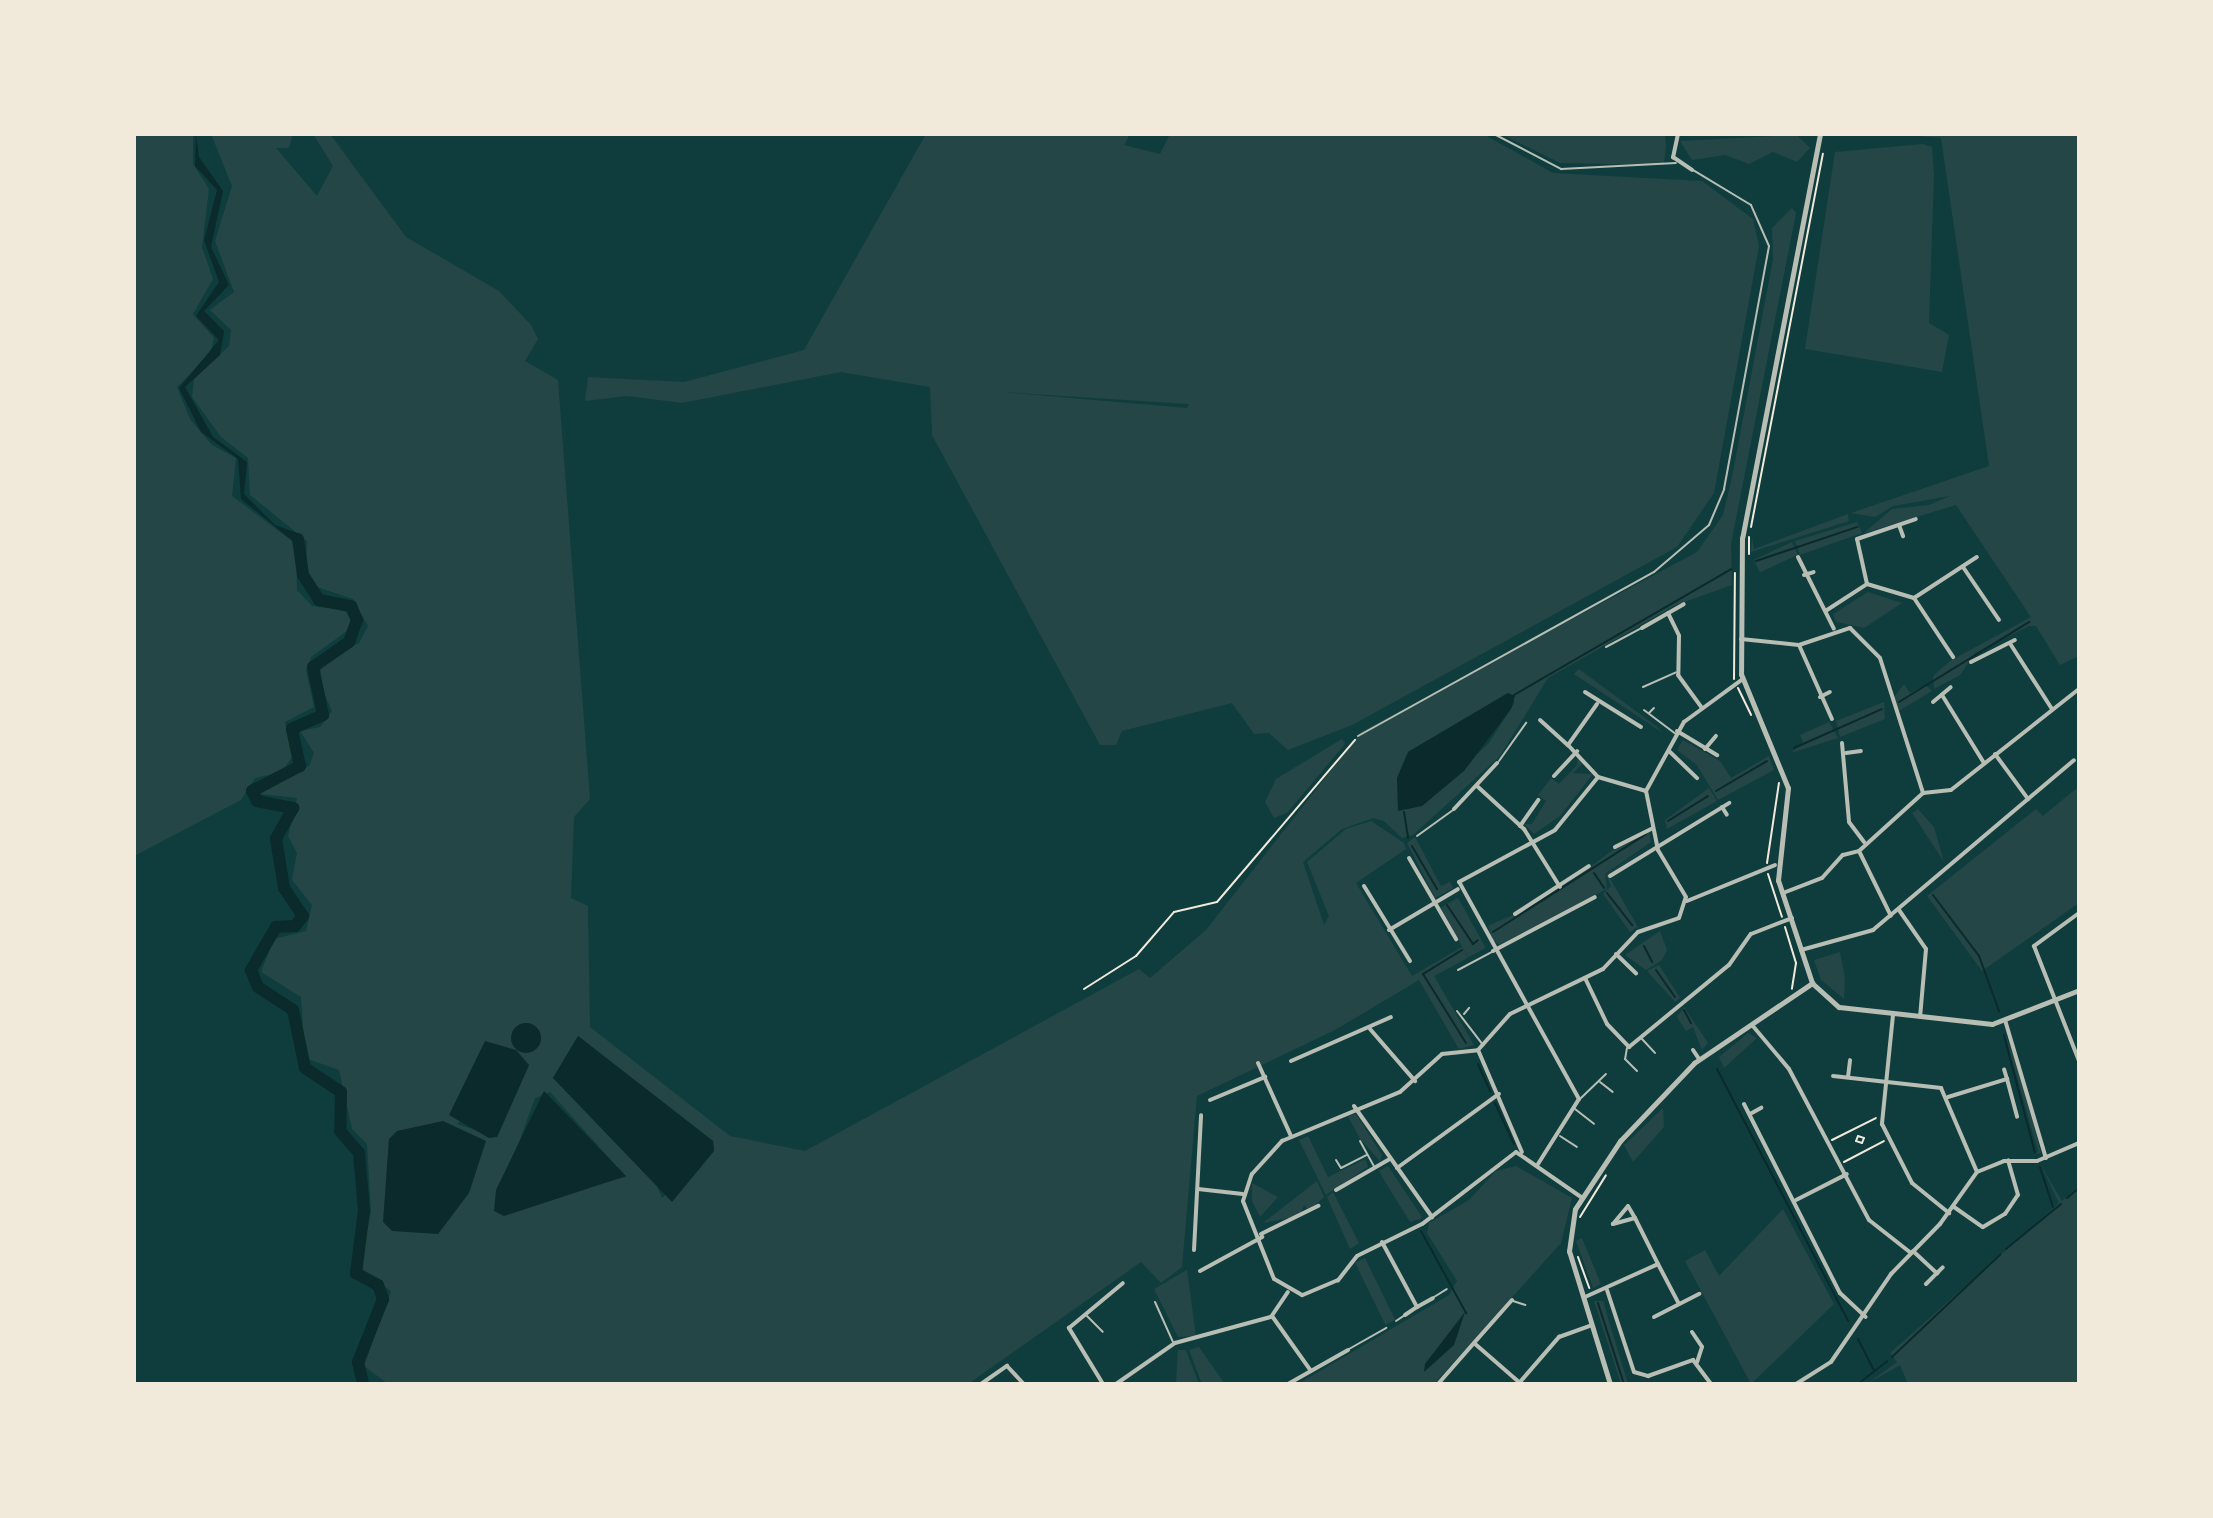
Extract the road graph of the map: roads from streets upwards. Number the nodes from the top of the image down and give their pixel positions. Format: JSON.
{"nodes":[{"id":1,"x":1678,"y":134,"type":"edge"},
{"id":2,"x":1820,"y":134,"type":"edge"},
{"id":3,"x":1692,"y":170,"type":"road end"},
{"id":4,"x":1916,"y":519,"type":"dead end"},
{"id":5,"x":1899,"y":525,"type":"junction"},
{"id":6,"x":1903,"y":536,"type":"dead end"},
{"id":7,"x":1798,"y":557,"type":"dead end"},
{"id":8,"x":1977,"y":557,"type":"dead end"},
{"id":9,"x":1963,"y":567,"type":"junction"},
{"id":10,"x":1814,"y":572,"type":"dead end"},
{"id":11,"x":1804,"y":575,"type":"junction"},
{"id":12,"x":1867,"y":584,"type":"junction"},
{"id":13,"x":1914,"y":598,"type":"junction"},
{"id":14,"x":1684,"y":604,"type":"dead end"},
{"id":15,"x":1827,"y":610,"type":"junction"},
{"id":16,"x":1668,"y":613,"type":"junction"},
{"id":17,"x":1999,"y":620,"type":"dead end"},
{"id":18,"x":1642,"y":628,"type":"road end"},
{"id":19,"x":1834,"y":629,"type":"junction"},
{"id":20,"x":1741,"y":639,"type":"junction"},
{"id":21,"x":2015,"y":640,"type":"dead end"},
{"id":22,"x":1799,"y":645,"type":"junction"},
{"id":23,"x":2011,"y":645,"type":"junction"},
{"id":24,"x":1953,"y":657,"type":"dead end"},
{"id":25,"x":1971,"y":662,"type":"dead end"},
{"id":26,"x":1743,"y":679,"type":"junction"},
{"id":27,"x":1951,"y":687,"type":"dead end"},
{"id":28,"x":2079,"y":689,"type":"edge"},
{"id":29,"x":1585,"y":692,"type":"dead end"},
{"id":30,"x":1830,"y":692,"type":"dead end"},
{"id":31,"x":1942,"y":695,"type":"junction"},
{"id":32,"x":1820,"y":697,"type":"junction"},
{"id":33,"x":1933,"y":702,"type":"dead end"},
{"id":34,"x":1597,"y":704,"type":"junction"},
{"id":35,"x":1702,"y":708,"type":"junction"},
{"id":36,"x":2052,"y":709,"type":"junction"},
{"id":37,"x":1832,"y":719,"type":"dead end"},
{"id":38,"x":1540,"y":720,"type":"dead end"},
{"id":39,"x":1641,"y":727,"type":"dead end"},
{"id":40,"x":1677,"y":732,"type":"junction"},
{"id":41,"x":1716,"y":736,"type":"dead end"},
{"id":42,"x":1842,"y":743,"type":"dead end"},
{"id":43,"x":1568,"y":745,"type":"junction"},
{"id":44,"x":1705,"y":749,"type":"junction"},
{"id":45,"x":1577,"y":751,"type":"junction"},
{"id":46,"x":1669,"y":751,"type":"junction"},
{"id":47,"x":1861,"y":751,"type":"dead end"},
{"id":48,"x":1846,"y":753,"type":"junction"},
{"id":49,"x":1995,"y":754,"type":"junction"},
{"id":50,"x":1717,"y":755,"type":"dead end"},
{"id":51,"x":2075,"y":761,"type":"edge"},
{"id":52,"x":1497,"y":763,"type":"road end"},
{"id":53,"x":1984,"y":763,"type":"junction"},
{"id":54,"x":1554,"y":776,"type":"dead end"},
{"id":55,"x":1598,"y":777,"type":"junction"},
{"id":56,"x":1697,"y":778,"type":"dead end"},
{"id":57,"x":1477,"y":786,"type":"junction"},
{"id":58,"x":1646,"y":791,"type":"junction"},
{"id":59,"x":1923,"y":793,"type":"junction"},
{"id":60,"x":2028,"y":799,"type":"junction"},
{"id":61,"x":1538,"y":800,"type":"dead end"},
{"id":62,"x":1729,"y":803,"type":"dead end"},
{"id":63,"x":1722,"y":807,"type":"junction"},
{"id":64,"x":1454,"y":809,"type":"road end"},
{"id":65,"x":1727,"y":815,"type":"dead end"},
{"id":66,"x":1520,"y":826,"type":"junction"},
{"id":67,"x":1653,"y":828,"type":"junction"},
{"id":68,"x":1532,"y":842,"type":"junction"},
{"id":69,"x":1865,"y":843,"type":"junction"},
{"id":70,"x":1657,"y":846,"type":"junction"},
{"id":71,"x":1615,"y":847,"type":"dead end"},
{"id":72,"x":1859,"y":851,"type":"junction"},
{"id":73,"x":1409,"y":858,"type":"dead end"},
{"id":74,"x":1775,"y":865,"type":"junction"},
{"id":75,"x":1589,"y":866,"type":"dead end"},
{"id":76,"x":1610,"y":876,"type":"dead end"},
{"id":77,"x":1364,"y":886,"type":"dead end"},
{"id":78,"x":1560,"y":887,"type":"junction"},
{"id":79,"x":1458,"y":889,"type":"junction"},
{"id":80,"x":1783,"y":893,"type":"junction"},
{"id":81,"x":1595,"y":897,"type":"dead end"},
{"id":82,"x":1687,"y":901,"type":"junction"},
{"id":83,"x":1433,"y":905,"type":"junction"},
{"id":84,"x":1899,"y":910,"type":"junction"},
{"id":85,"x":2079,"y":913,"type":"edge"},
{"id":86,"x":1515,"y":914,"type":"dead end"},
{"id":87,"x":1891,"y":916,"type":"junction"},
{"id":88,"x":1792,"y":918,"type":"junction"},
{"id":89,"x":1389,"y":930,"type":"junction"},
{"id":90,"x":1456,"y":939,"type":"dead end"},
{"id":91,"x":1801,"y":950,"type":"junction"},
{"id":92,"x":1493,"y":951,"type":"junction"},
{"id":93,"x":1616,"y":954,"type":"junction"},
{"id":94,"x":1410,"y":961,"type":"dead end"},
{"id":95,"x":1636,"y":973,"type":"dead end"},
{"id":96,"x":1585,"y":977,"type":"junction"},
{"id":97,"x":1812,"y":983,"type":"junction"},
{"id":98,"x":2079,"y":990,"type":"edge"},
{"id":99,"x":2054,"y":1001,"type":"junction"},
{"id":100,"x":1526,"y":1007,"type":"junction"},
{"id":101,"x":1893,"y":1015,"type":"junction"},
{"id":102,"x":1391,"y":1017,"type":"dead end"},
{"id":103,"x":1920,"y":1017,"type":"junction"},
{"id":104,"x":2005,"y":1020,"type":"junction"},
{"id":105,"x":1752,"y":1025,"type":"junction"},
{"id":106,"x":1370,"y":1028,"type":"junction"},
{"id":107,"x":1478,"y":1050,"type":"junction"},
{"id":108,"x":1693,"y":1050,"type":"dead end"},
{"id":109,"x":1699,"y":1059,"type":"junction"},
{"id":110,"x":1850,"y":1060,"type":"dead end"},
{"id":111,"x":1291,"y":1061,"type":"dead end"},
{"id":112,"x":2079,"y":1061,"type":"edge"},
{"id":113,"x":1258,"y":1063,"type":"dead end"},
{"id":114,"x":2004,"y":1069,"type":"dead end"},
{"id":115,"x":1833,"y":1076,"type":"dead end"},
{"id":116,"x":1265,"y":1077,"type":"junction"},
{"id":117,"x":1848,"y":1077,"type":"junction"},
{"id":118,"x":2007,"y":1079,"type":"junction"},
{"id":119,"x":1415,"y":1081,"type":"junction"},
{"id":120,"x":1887,"y":1081,"type":"junction"},
{"id":121,"x":1499,"y":1094,"type":"junction"},
{"id":122,"x":1948,"y":1097,"type":"junction"},
{"id":123,"x":1210,"y":1100,"type":"dead end"},
{"id":124,"x":1744,"y":1104,"type":"dead end"},
{"id":125,"x":1354,"y":1106,"type":"junction"},
{"id":126,"x":1761,"y":1108,"type":"dead end"},
{"id":127,"x":1750,"y":1114,"type":"junction"},
{"id":128,"x":1201,"y":1115,"type":"dead end"},
{"id":129,"x":2017,"y":1117,"type":"dead end"},
{"id":130,"x":1291,"y":1136,"type":"junction"},
{"id":131,"x":2079,"y":1143,"type":"edge"},
{"id":132,"x":1522,"y":1152,"type":"junction"},
{"id":133,"x":2046,"y":1158,"type":"junction"},
{"id":134,"x":1390,"y":1159,"type":"junction"},
{"id":135,"x":2008,"y":1160,"type":"junction"},
{"id":136,"x":1538,"y":1164,"type":"junction"},
{"id":137,"x":1397,"y":1168,"type":"junction"},
{"id":138,"x":1977,"y":1172,"type":"junction"},
{"id":139,"x":1847,"y":1174,"type":"junction"},
{"id":140,"x":1198,"y":1189,"type":"junction"},
{"id":141,"x":1336,"y":1190,"type":"dead end"},
{"id":142,"x":1243,"y":1194,"type":"junction"},
{"id":143,"x":1581,"y":1197,"type":"junction"},
{"id":144,"x":1796,"y":1200,"type":"junction"},
{"id":145,"x":1318,"y":1206,"type":"dead end"},
{"id":146,"x":1954,"y":1207,"type":"junction"},
{"id":147,"x":1950,"y":1213,"type":"junction"},
{"id":148,"x":1432,"y":1217,"type":"junction"},
{"id":149,"x":1635,"y":1218,"type":"junction"},
{"id":150,"x":1262,"y":1236,"type":"junction"},
{"id":151,"x":1382,"y":1242,"type":"junction"},
{"id":152,"x":1194,"y":1250,"type":"dead end"},
{"id":153,"x":1912,"y":1252,"type":"junction"},
{"id":154,"x":1658,"y":1264,"type":"junction"},
{"id":155,"x":1943,"y":1267,"type":"dead end"},
{"id":156,"x":1200,"y":1271,"type":"dead end"},
{"id":157,"x":1937,"y":1273,"type":"junction"},
{"id":158,"x":1123,"y":1283,"type":"dead end"},
{"id":159,"x":1926,"y":1284,"type":"dead end"},
{"id":160,"x":1607,"y":1290,"type":"junction"},
{"id":161,"x":1288,"y":1292,"type":"junction"},
{"id":162,"x":1699,"y":1294,"type":"dead end"},
{"id":163,"x":1588,"y":1296,"type":"junction"},
{"id":164,"x":1433,"y":1298,"type":"road end"},
{"id":165,"x":1512,"y":1300,"type":"road end"},
{"id":166,"x":1679,"y":1304,"type":"junction"},
{"id":167,"x":1417,"y":1307,"type":"junction"},
{"id":168,"x":1405,"y":1315,"type":"road end"},
{"id":169,"x":1272,"y":1316,"type":"junction"},
{"id":170,"x":1654,"y":1317,"type":"dead end"},
{"id":171,"x":1866,"y":1317,"type":"junction"},
{"id":172,"x":1592,"y":1325,"type":"junction"},
{"id":173,"x":1692,"y":1332,"type":"dead end"},
{"id":174,"x":1474,"y":1343,"type":"junction"},
{"id":175,"x":1348,"y":1350,"type":"road end"},
{"id":176,"x":1697,"y":1362,"type":"junction"},
{"id":177,"x":1311,"y":1371,"type":"junction"},
{"id":178,"x":1640,"y":1376,"type":"junction"},
{"id":179,"x":1519,"y":1383,"type":"edge"},
{"id":180,"x":981,"y":1384,"type":"edge"},
{"id":181,"x":1024,"y":1384,"type":"edge"},
{"id":182,"x":1103,"y":1384,"type":"edge"},
{"id":183,"x":1116,"y":1384,"type":"edge"},
{"id":184,"x":1288,"y":1384,"type":"edge"},
{"id":185,"x":1438,"y":1384,"type":"edge"},
{"id":186,"x":1610,"y":1384,"type":"edge"},
{"id":187,"x":1639,"y":1384,"type":"edge"},
{"id":188,"x":1711,"y":1384,"type":"edge"},
{"id":189,"x":1796,"y":1384,"type":"edge"}],
"edges":[{"from":1,"to":3,"type":"street"},
{"from":2,"to":20,"type":"street"},
{"from":4,"to":5,"type":"street"},
{"from":5,"to":6,"type":"street"},
{"from":5,"to":12,"type":"street"},
{"from":7,"to":11,"type":"street"},
{"from":8,"to":9,"type":"street"},
{"from":9,"to":13,"type":"street"},
{"from":9,"to":17,"type":"street"},
{"from":10,"to":11,"type":"street"},
{"from":11,"to":15,"type":"street"},
{"from":12,"to":13,"type":"street"},
{"from":12,"to":15,"type":"street"},
{"from":13,"to":24,"type":"street"},
{"from":14,"to":16,"type":"street"},
{"from":15,"to":19,"type":"street"},
{"from":16,"to":18,"type":"street"},
{"from":16,"to":35,"type":"street"},
{"from":19,"to":22,"type":"street"},
{"from":19,"to":59,"type":"street"},
{"from":20,"to":22,"type":"street"},
{"from":20,"to":26,"type":"street"},
{"from":21,"to":23,"type":"street"},
{"from":22,"to":32,"type":"street"},
{"from":23,"to":25,"type":"street"},
{"from":23,"to":36,"type":"street"},
{"from":26,"to":35,"type":"street"},
{"from":26,"to":74,"type":"street"},
{"from":27,"to":31,"type":"street"},
{"from":28,"to":36,"type":"street"},
{"from":29,"to":34,"type":"street"},
{"from":30,"to":32,"type":"street"},
{"from":31,"to":33,"type":"street"},
{"from":31,"to":53,"type":"street"},
{"from":32,"to":37,"type":"street"},
{"from":34,"to":39,"type":"street"},
{"from":34,"to":43,"type":"street"},
{"from":35,"to":40,"type":"street"},
{"from":36,"to":49,"type":"street"},
{"from":38,"to":43,"type":"street"},
{"from":40,"to":44,"type":"street"},
{"from":40,"to":46,"type":"street"},
{"from":41,"to":44,"type":"street"},
{"from":42,"to":48,"type":"street"},
{"from":43,"to":45,"type":"street"},
{"from":44,"to":50,"type":"street"},
{"from":45,"to":54,"type":"street"},
{"from":45,"to":55,"type":"street"},
{"from":46,"to":56,"type":"street"},
{"from":46,"to":58,"type":"street"},
{"from":47,"to":48,"type":"street"},
{"from":48,"to":69,"type":"street"},
{"from":49,"to":53,"type":"street"},
{"from":49,"to":60,"type":"street"},
{"from":51,"to":60,"type":"street"},
{"from":52,"to":57,"type":"street"},
{"from":53,"to":59,"type":"street"},
{"from":55,"to":58,"type":"street"},
{"from":55,"to":68,"type":"street"},
{"from":57,"to":64,"type":"street"},
{"from":57,"to":66,"type":"street"},
{"from":58,"to":67,"type":"street"},
{"from":59,"to":69,"type":"street"},
{"from":60,"to":84,"type":"street"},
{"from":61,"to":66,"type":"street"},
{"from":62,"to":63,"type":"street"},
{"from":63,"to":65,"type":"street"},
{"from":63,"to":70,"type":"street"},
{"from":66,"to":68,"type":"street"},
{"from":67,"to":70,"type":"street"},
{"from":67,"to":71,"type":"street"},
{"from":68,"to":78,"type":"street"},
{"from":68,"to":79,"type":"street"},
{"from":69,"to":72,"type":"street"},
{"from":70,"to":76,"type":"street"},
{"from":70,"to":82,"type":"street"},
{"from":72,"to":80,"type":"street"},
{"from":72,"to":87,"type":"street"},
{"from":73,"to":83,"type":"street"},
{"from":74,"to":80,"type":"street"},
{"from":74,"to":82,"type":"street"},
{"from":75,"to":78,"type":"street"},
{"from":77,"to":89,"type":"street"},
{"from":78,"to":86,"type":"street"},
{"from":79,"to":83,"type":"street"},
{"from":79,"to":92,"type":"street"},
{"from":80,"to":88,"type":"street"},
{"from":81,"to":92,"type":"street"},
{"from":82,"to":93,"type":"street"},
{"from":83,"to":89,"type":"street"},
{"from":83,"to":90,"type":"street"},
{"from":84,"to":87,"type":"street"},
{"from":84,"to":103,"type":"street"},
{"from":85,"to":99,"type":"street"},
{"from":87,"to":91,"type":"street"},
{"from":88,"to":91,"type":"street"},
{"from":88,"to":96,"type":"street"},
{"from":89,"to":94,"type":"street"},
{"from":91,"to":97,"type":"street"},
{"from":92,"to":100,"type":"street"},
{"from":93,"to":95,"type":"street"},
{"from":93,"to":96,"type":"street"},
{"from":96,"to":100,"type":"street"},
{"from":97,"to":101,"type":"street"},
{"from":97,"to":105,"type":"street"},
{"from":98,"to":99,"type":"street"},
{"from":99,"to":104,"type":"street"},
{"from":99,"to":112,"type":"street"},
{"from":100,"to":107,"type":"street"},
{"from":100,"to":136,"type":"street"},
{"from":101,"to":103,"type":"street"},
{"from":101,"to":120,"type":"street"},
{"from":102,"to":106,"type":"street"},
{"from":103,"to":104,"type":"street"},
{"from":104,"to":133,"type":"street"},
{"from":105,"to":109,"type":"street"},
{"from":105,"to":139,"type":"street"},
{"from":106,"to":111,"type":"street"},
{"from":106,"to":119,"type":"street"},
{"from":107,"to":119,"type":"street"},
{"from":107,"to":121,"type":"street"},
{"from":108,"to":109,"type":"street"},
{"from":109,"to":143,"type":"street"},
{"from":110,"to":117,"type":"street"},
{"from":113,"to":116,"type":"street"},
{"from":114,"to":118,"type":"street"},
{"from":115,"to":117,"type":"street"},
{"from":116,"to":123,"type":"street"},
{"from":116,"to":130,"type":"street"},
{"from":117,"to":120,"type":"street"},
{"from":118,"to":122,"type":"street"},
{"from":118,"to":129,"type":"street"},
{"from":119,"to":125,"type":"street"},
{"from":120,"to":122,"type":"street"},
{"from":120,"to":147,"type":"street"},
{"from":121,"to":132,"type":"street"},
{"from":121,"to":137,"type":"street"},
{"from":122,"to":138,"type":"street"},
{"from":124,"to":127,"type":"street"},
{"from":125,"to":130,"type":"street"},
{"from":125,"to":134,"type":"street"},
{"from":126,"to":127,"type":"street"},
{"from":127,"to":144,"type":"street"},
{"from":128,"to":140,"type":"street"},
{"from":130,"to":142,"type":"street"},
{"from":131,"to":133,"type":"street"},
{"from":132,"to":136,"type":"street"},
{"from":132,"to":148,"type":"street"},
{"from":133,"to":135,"type":"street"},
{"from":134,"to":137,"type":"street"},
{"from":134,"to":141,"type":"street"},
{"from":135,"to":138,"type":"street"},
{"from":135,"to":146,"type":"street"},
{"from":136,"to":143,"type":"street"},
{"from":137,"to":148,"type":"street"},
{"from":138,"to":146,"type":"street"},
{"from":139,"to":144,"type":"street"},
{"from":139,"to":153,"type":"street"},
{"from":140,"to":142,"type":"street"},
{"from":140,"to":152,"type":"street"},
{"from":142,"to":150,"type":"street"},
{"from":143,"to":163,"type":"street"},
{"from":144,"to":171,"type":"street"},
{"from":145,"to":150,"type":"street"},
{"from":146,"to":147,"type":"street"},
{"from":147,"to":153,"type":"street"},
{"from":148,"to":151,"type":"street"},
{"from":149,"to":149,"type":"street"},
{"from":149,"to":154,"type":"street"},
{"from":150,"to":156,"type":"street"},
{"from":150,"to":161,"type":"street"},
{"from":151,"to":161,"type":"street"},
{"from":151,"to":167,"type":"street"},
{"from":153,"to":157,"type":"street"},
{"from":153,"to":171,"type":"street"},
{"from":154,"to":160,"type":"street"},
{"from":154,"to":166,"type":"street"},
{"from":155,"to":157,"type":"street"},
{"from":157,"to":159,"type":"street"},
{"from":158,"to":182,"type":"street"},
{"from":160,"to":163,"type":"street"},
{"from":160,"to":178,"type":"street"},
{"from":161,"to":169,"type":"street"},
{"from":162,"to":166,"type":"street"},
{"from":163,"to":172,"type":"street"},
{"from":164,"to":167,"type":"street"},
{"from":165,"to":174,"type":"street"},
{"from":166,"to":170,"type":"street"},
{"from":167,"to":168,"type":"street"},
{"from":169,"to":177,"type":"street"},
{"from":169,"to":183,"type":"street"},
{"from":171,"to":189,"type":"street"},
{"from":172,"to":179,"type":"street"},
{"from":172,"to":186,"type":"street"},
{"from":173,"to":176,"type":"street"},
{"from":174,"to":179,"type":"street"},
{"from":174,"to":185,"type":"street"},
{"from":175,"to":177,"type":"street"},
{"from":176,"to":178,"type":"street"},
{"from":176,"to":188,"type":"street"},
{"from":177,"to":184,"type":"street"},
{"from":178,"to":187,"type":"street"},
{"from":180,"to":181,"type":"street"}]}
